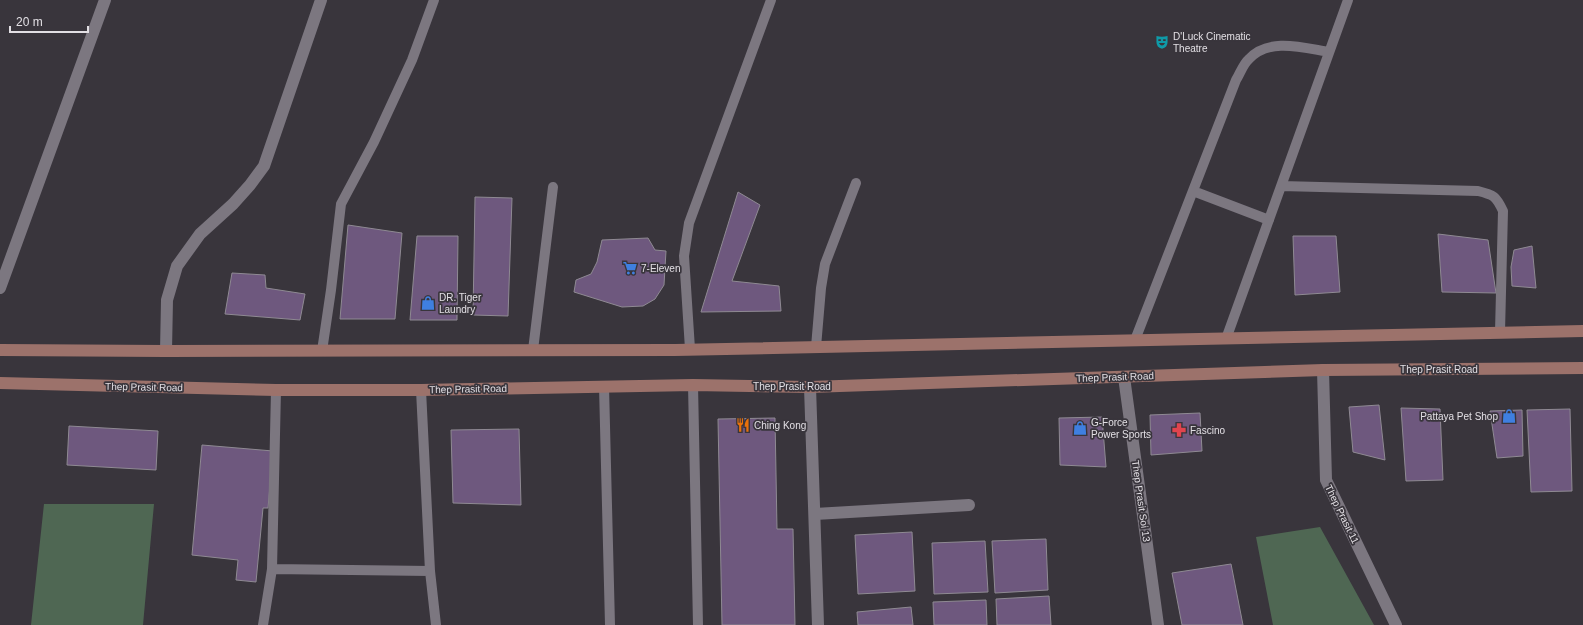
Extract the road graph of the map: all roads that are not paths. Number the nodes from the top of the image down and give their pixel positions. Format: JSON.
{"nodes":[{"id":1,"x":105,"y":0,"type":"edge"},
{"id":2,"x":321,"y":0,"type":"edge"},
{"id":3,"x":434,"y":0,"type":"edge"},
{"id":4,"x":772,"y":0,"type":"edge"},
{"id":5,"x":1348,"y":0,"type":"edge"},
{"id":6,"x":1329,"y":52,"type":"junction"},
{"id":7,"x":856,"y":183,"type":"dead end"},
{"id":8,"x":1281,"y":186,"type":"junction"},
{"id":9,"x":554,"y":187,"type":"dead end"},
{"id":10,"x":1193,"y":191,"type":"junction"},
{"id":11,"x":1269,"y":220,"type":"junction"},
{"id":12,"x":0,"y":288,"type":"edge"},
{"id":13,"x":1583,"y":331,"type":"edge"},
{"id":14,"x":1500,"y":332,"type":"junction"},
{"id":15,"x":1226,"y":338,"type":"junction"},
{"id":16,"x":1135,"y":340,"type":"junction"},
{"id":17,"x":816,"y":347,"type":"junction"},
{"id":18,"x":690,"y":349,"type":"junction"},
{"id":19,"x":0,"y":350,"type":"edge"},
{"id":20,"x":533,"y":350,"type":"junction"},
{"id":21,"x":166,"y":351,"type":"junction"},
{"id":22,"x":322,"y":351,"type":"junction"},
{"id":23,"x":1583,"y":368,"type":"edge"},
{"id":24,"x":1324,"y":370,"type":"junction"},
{"id":25,"x":1124,"y":377,"type":"junction"},
{"id":26,"x":0,"y":383,"type":"edge"},
{"id":27,"x":693,"y":385,"type":"junction"},
{"id":28,"x":604,"y":386,"type":"junction"},
{"id":29,"x":810,"y":387,"type":"junction"},
{"id":30,"x":276,"y":390,"type":"junction"},
{"id":31,"x":421,"y":390,"type":"junction"},
{"id":32,"x":969,"y":505,"type":"dead end"},
{"id":33,"x":815,"y":514,"type":"junction"},
{"id":34,"x":272,"y":569,"type":"junction"},
{"id":35,"x":430,"y":571,"type":"junction"},
{"id":36,"x":263,"y":625,"type":"edge"},
{"id":37,"x":436,"y":625,"type":"edge"},
{"id":38,"x":610,"y":625,"type":"edge"},
{"id":39,"x":698,"y":625,"type":"edge"},
{"id":40,"x":818,"y":625,"type":"edge"},
{"id":41,"x":1158,"y":625,"type":"edge"},
{"id":42,"x":1396,"y":625,"type":"edge"}],
"edges":[{"from":1,"to":12,"type":"street"},
{"from":2,"to":21,"type":"street"},
{"from":3,"to":22,"type":"lane"},
{"from":4,"to":18,"type":"lane"},
{"from":5,"to":6,"type":"lane"},
{"from":6,"to":8,"type":"lane"},
{"from":6,"to":10,"type":"lane"},
{"from":7,"to":17,"type":"lane"},
{"from":8,"to":11,"type":"lane"},
{"from":8,"to":14,"type":"lane"},
{"from":9,"to":20,"type":"lane"},
{"from":10,"to":11,"type":"lane"},
{"from":10,"to":16,"type":"lane"},
{"from":11,"to":15,"type":"lane"},
{"from":13,"to":14,"type":"main road"},
{"from":14,"to":15,"type":"main road"},
{"from":15,"to":16,"type":"main road"},
{"from":16,"to":17,"type":"main road"},
{"from":17,"to":18,"type":"main road"},
{"from":18,"to":20,"type":"main road"},
{"from":19,"to":21,"type":"main road"},
{"from":20,"to":22,"type":"main road"},
{"from":21,"to":22,"type":"main road"},
{"from":23,"to":24,"type":"main road","name":"Thep Prasit Road"},
{"from":24,"to":25,"type":"main road","name":"Thep Prasit Road"},
{"from":24,"to":42,"type":"street","name":"Thep Prasit 11"},
{"from":25,"to":29,"type":"main road","name":"Thep Prasit Road"},
{"from":25,"to":41,"type":"street","name":"Thep Prasit Soi 13"},
{"from":26,"to":30,"type":"main road","name":"Thep Prasit Road"},
{"from":27,"to":28,"type":"main road","name":"Thep Prasit Road"},
{"from":27,"to":29,"type":"main road","name":"Thep Prasit Road"},
{"from":27,"to":39,"type":"lane"},
{"from":28,"to":31,"type":"main road","name":"Thep Prasit Road"},
{"from":28,"to":38,"type":"lane"},
{"from":29,"to":33,"type":"street"},
{"from":30,"to":31,"type":"main road","name":"Thep Prasit Road"},
{"from":30,"to":34,"type":"lane"},
{"from":31,"to":35,"type":"lane"},
{"from":32,"to":33,"type":"street"},
{"from":33,"to":40,"type":"street"},
{"from":34,"to":35,"type":"lane"},
{"from":34,"to":36,"type":"lane"},
{"from":35,"to":37,"type":"lane"}]}
